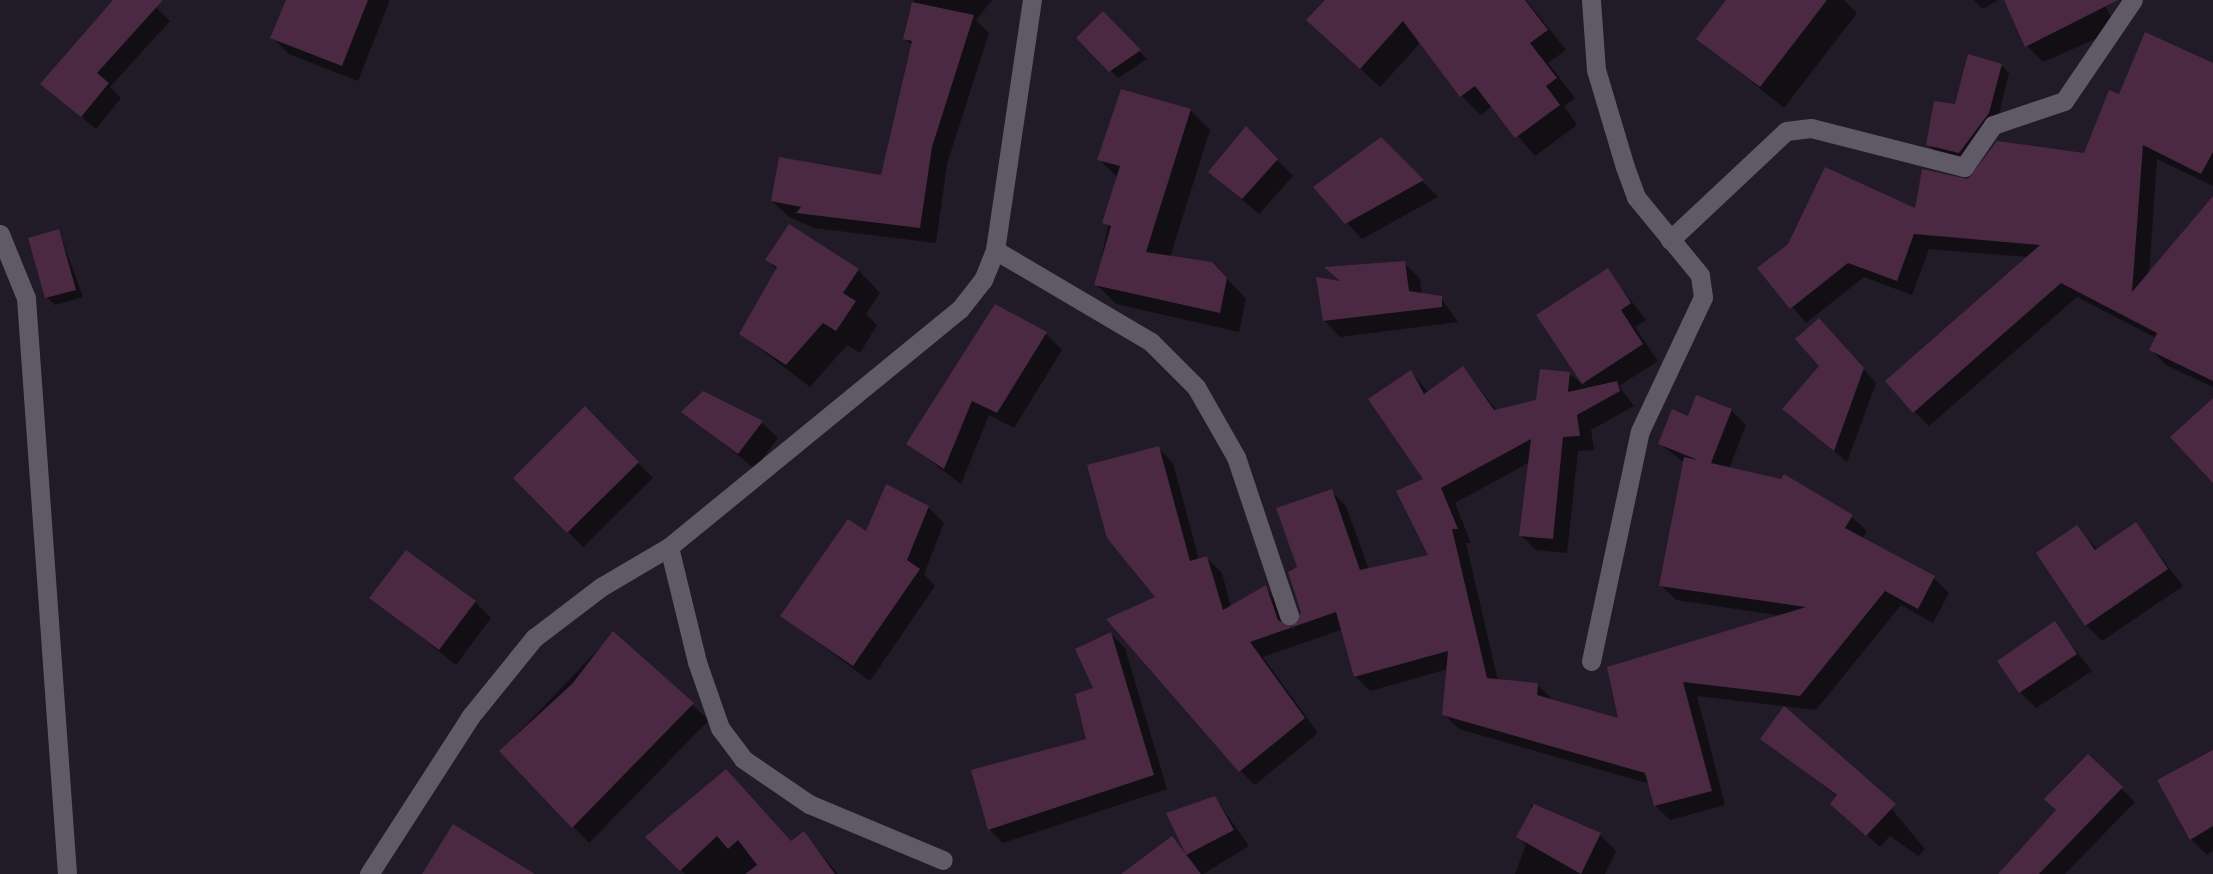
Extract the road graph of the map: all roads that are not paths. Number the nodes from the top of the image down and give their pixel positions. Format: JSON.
{"nodes":[{"id":1,"x":1032,"y":0,"type":"edge"},
{"id":2,"x":1591,"y":0,"type":"edge"},
{"id":3,"x":2133,"y":0,"type":"edge"},
{"id":4,"x":0,"y":234,"type":"edge"},
{"id":5,"x":1670,"y":240,"type":"junction"},
{"id":6,"x":995,"y":250,"type":"junction"},
{"id":7,"x":669,"y":547,"type":"junction"},
{"id":8,"x":1289,"y":615,"type":"dead end"},
{"id":9,"x":1591,"y":661,"type":"dead end"},
{"id":10,"x":943,"y":860,"type":"dead end"},
{"id":11,"x":67,"y":874,"type":"edge"},
{"id":12,"x":369,"y":874,"type":"edge"}],
"edges":[{"from":1,"to":6,"type":"street"},
{"from":2,"to":5,"type":"street"},
{"from":3,"to":5,"type":"street"},
{"from":4,"to":11,"type":"street"},
{"from":5,"to":9,"type":"street"},
{"from":6,"to":7,"type":"street"},
{"from":6,"to":8,"type":"street"},
{"from":7,"to":10,"type":"street"},
{"from":7,"to":12,"type":"street"}]}
